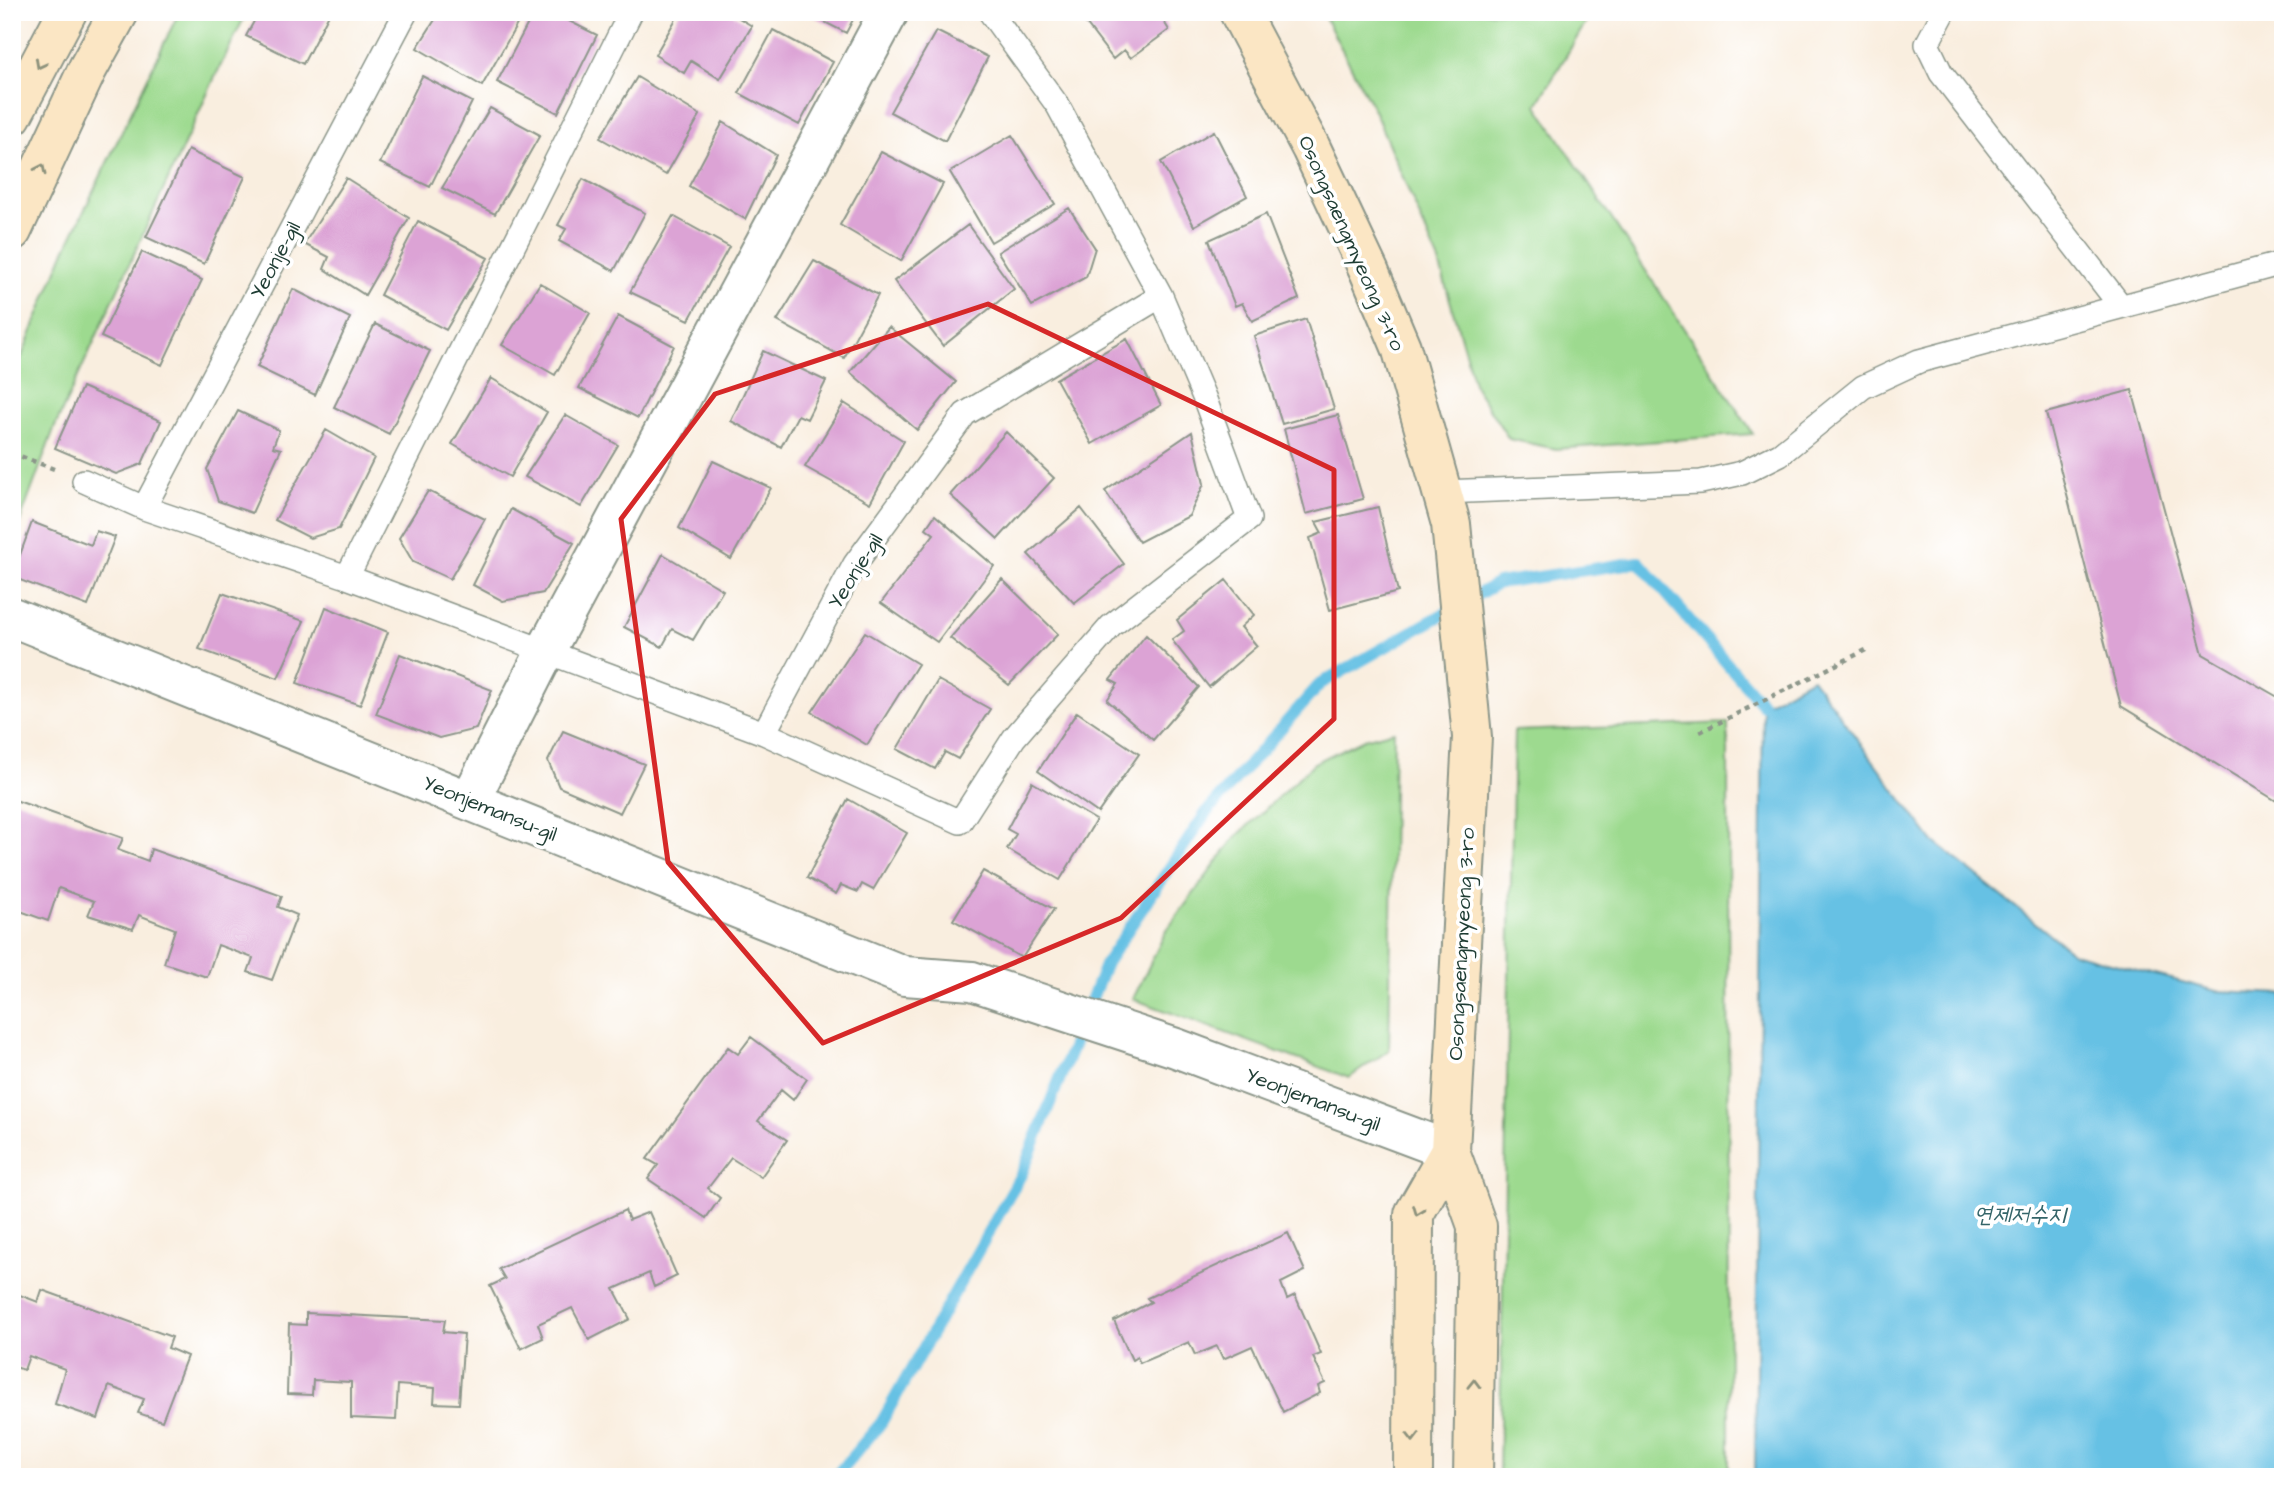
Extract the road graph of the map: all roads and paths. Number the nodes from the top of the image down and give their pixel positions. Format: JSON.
{"nodes":[{"id":1,"x":67,"y":12,"type":"edge"},
{"id":2,"x":119,"y":12,"type":"edge"},
{"id":3,"x":406,"y":12,"type":"edge"},
{"id":4,"x":631,"y":12,"type":"edge"},
{"id":5,"x":889,"y":12,"type":"edge"},
{"id":6,"x":990,"y":12,"type":"edge"},
{"id":7,"x":1239,"y":12,"type":"edge"},
{"id":8,"x":1944,"y":12,"type":"edge"},
{"id":9,"x":12,"y":116,"type":"edge"},
{"id":10,"x":12,"y":231,"type":"edge"},
{"id":11,"x":2283,"y":263,"type":"edge"},
{"id":12,"x":1161,"y":296,"type":"junction"},
{"id":13,"x":2120,"y":305,"type":"junction"},
{"id":14,"x":12,"y":453,"type":"edge"},
{"id":15,"x":84,"y":481,"type":"joint"},
{"id":16,"x":144,"y":508,"type":"junction"},
{"id":17,"x":1446,"y":508,"type":"junction"},
{"id":18,"x":347,"y":577,"type":"junction"},
{"id":19,"x":12,"y":617,"type":"edge"},
{"id":20,"x":1870,"y":648,"type":"dead end"},
{"id":21,"x":545,"y":652,"type":"junction"},
{"id":22,"x":1700,"y":732,"type":"dead end"},
{"id":23,"x":764,"y":733,"type":"junction"},
{"id":24,"x":470,"y":800,"type":"junction"},
{"id":25,"x":1450,"y":1151,"type":"junction"},
{"id":26,"x":1413,"y":1477,"type":"edge"},
{"id":27,"x":1473,"y":1477,"type":"edge"}],
"edges":[{"from":1,"to":9,"type":"street","one_way":true},
{"from":10,"to":2,"type":"street","one_way":true},
{"from":3,"to":16,"type":"lane","name":"Yeonje-gil"},
{"from":4,"to":18,"type":"lane"},
{"from":5,"to":21,"type":"street"},
{"from":6,"to":12,"type":"lane"},
{"from":7,"to":17,"type":"street","name":"Osongsaengmyeong 3-ro"},
{"from":8,"to":13,"type":"lane"},
{"from":11,"to":13,"type":"lane"},
{"from":12,"to":23,"type":"lane","name":"Yeonje-gil"},
{"from":12,"to":23,"type":"lane"},
{"from":13,"to":17,"type":"lane"},
{"from":14,"to":15,"type":"path"},
{"from":15,"to":16,"type":"lane"},
{"from":16,"to":18,"type":"lane"},
{"from":17,"to":25,"type":"street","name":"Osongsaengmyeong 3-ro"},
{"from":18,"to":21,"type":"lane"},
{"from":19,"to":24,"type":"street","name":"Yeonjemansu-gil"},
{"from":20,"to":22,"type":"path"},
{"from":21,"to":23,"type":"lane"},
{"from":21,"to":24,"type":"street"},
{"from":24,"to":25,"type":"street","name":"Yeonjemansu-gil"},
{"from":25,"to":26,"type":"street","name":"Osongsaengmyeong 3-ro","one_way":true},
{"from":27,"to":25,"type":"street","name":"Osongsaengmyeong 3-ro","one_way":true}]}
